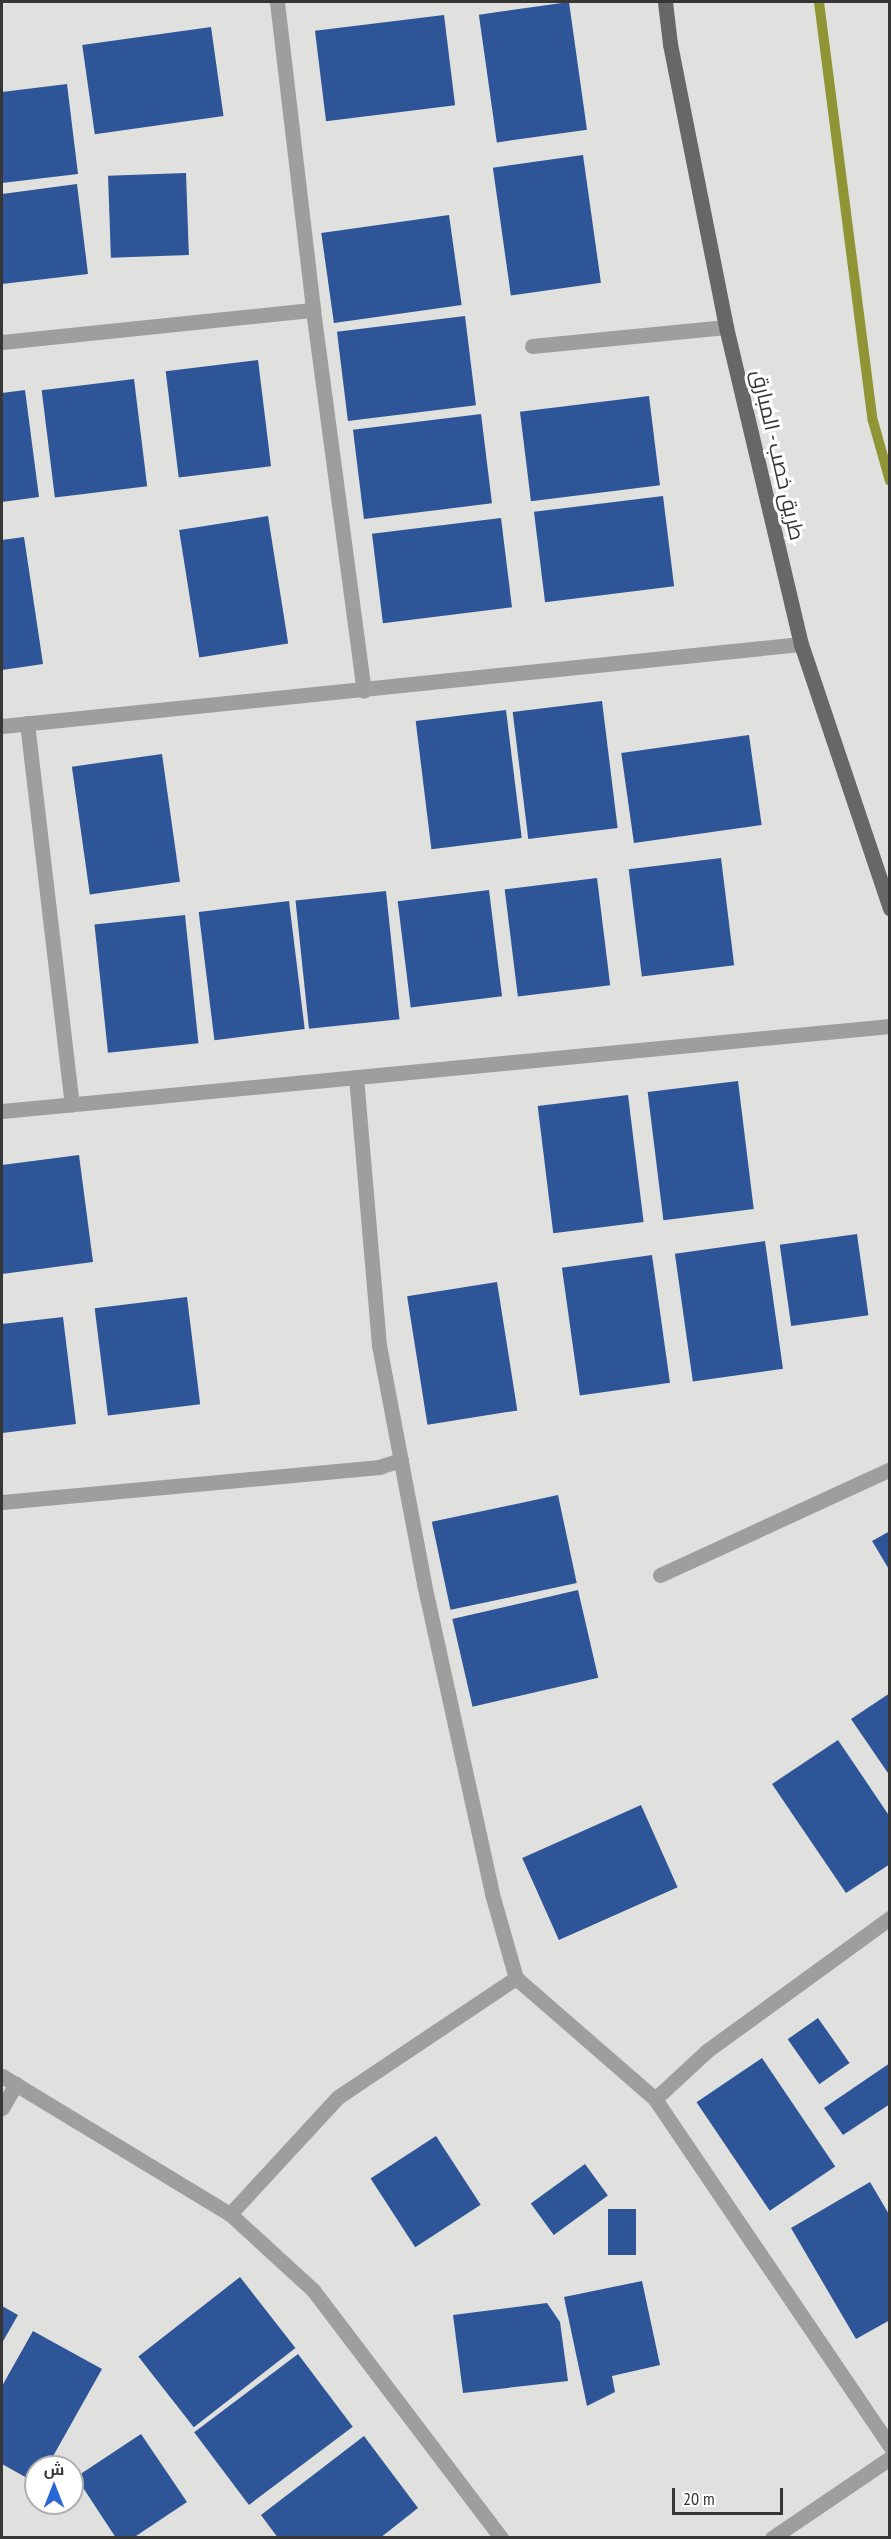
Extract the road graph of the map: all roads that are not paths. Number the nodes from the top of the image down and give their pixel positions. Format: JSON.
{"nodes":[{"id":1,"x":277,"y":2,"type":"edge"},
{"id":2,"x":665,"y":2,"type":"edge"},
{"id":3,"x":312,"y":310,"type":"junction"},
{"id":4,"x":726,"y":327,"type":"junction"},
{"id":5,"x":2,"y":342,"type":"edge"},
{"id":6,"x":532,"y":346,"type":"dead end"},
{"id":7,"x":801,"y":644,"type":"junction"},
{"id":8,"x":364,"y":691,"type":"junction"},
{"id":9,"x":27,"y":723,"type":"junction"},
{"id":10,"x":2,"y":726,"type":"edge"},
{"id":11,"x":890,"y":908,"type":"edge"},
{"id":12,"x":890,"y":1026,"type":"edge"},
{"id":13,"x":356,"y":1077,"type":"junction"},
{"id":14,"x":72,"y":1104,"type":"junction"},
{"id":15,"x":2,"y":1111,"type":"edge"},
{"id":16,"x":401,"y":1460,"type":"junction"},
{"id":17,"x":890,"y":1469,"type":"edge"},
{"id":18,"x":2,"y":1502,"type":"edge"},
{"id":19,"x":660,"y":1575,"type":"dead end"},
{"id":20,"x":890,"y":1918,"type":"edge"},
{"id":21,"x":516,"y":1978,"type":"junction"},
{"id":22,"x":2,"y":2076,"type":"edge"},
{"id":23,"x":16,"y":2085,"type":"junction"},
{"id":24,"x":655,"y":2098,"type":"junction"},
{"id":25,"x":2,"y":2108,"type":"edge"},
{"id":26,"x":230,"y":2214,"type":"junction"},
{"id":27,"x":890,"y":2446,"type":"edge"},
{"id":28,"x":890,"y":2458,"type":"edge"},
{"id":29,"x":501,"y":2538,"type":"edge"},
{"id":30,"x":772,"y":2538,"type":"edge"}],
"edges":[{"from":1,"to":3,"type":"street"},
{"from":2,"to":4,"type":"main road","name":"طريق خصب - المبارق"},
{"from":3,"to":5,"type":"street"},
{"from":3,"to":8,"type":"street"},
{"from":4,"to":6,"type":"street"},
{"from":4,"to":7,"type":"main road","name":"طريق خصب - المبارق"},
{"from":7,"to":8,"type":"street"},
{"from":7,"to":11,"type":"main road","name":"طريق خصب - المبارق"},
{"from":8,"to":9,"type":"street"},
{"from":9,"to":10,"type":"street"},
{"from":9,"to":14,"type":"street"},
{"from":12,"to":13,"type":"street"},
{"from":13,"to":14,"type":"street"},
{"from":13,"to":16,"type":"street"},
{"from":14,"to":15,"type":"street"},
{"from":16,"to":18,"type":"street"},
{"from":16,"to":21,"type":"street"},
{"from":17,"to":19,"type":"street"},
{"from":20,"to":24,"type":"street"},
{"from":21,"to":24,"type":"street"},
{"from":21,"to":26,"type":"street"},
{"from":22,"to":23,"type":"street"},
{"from":23,"to":25,"type":"street"},
{"from":23,"to":26,"type":"street"},
{"from":24,"to":27,"type":"street"},
{"from":26,"to":29,"type":"street"},
{"from":28,"to":30,"type":"street"}]}
